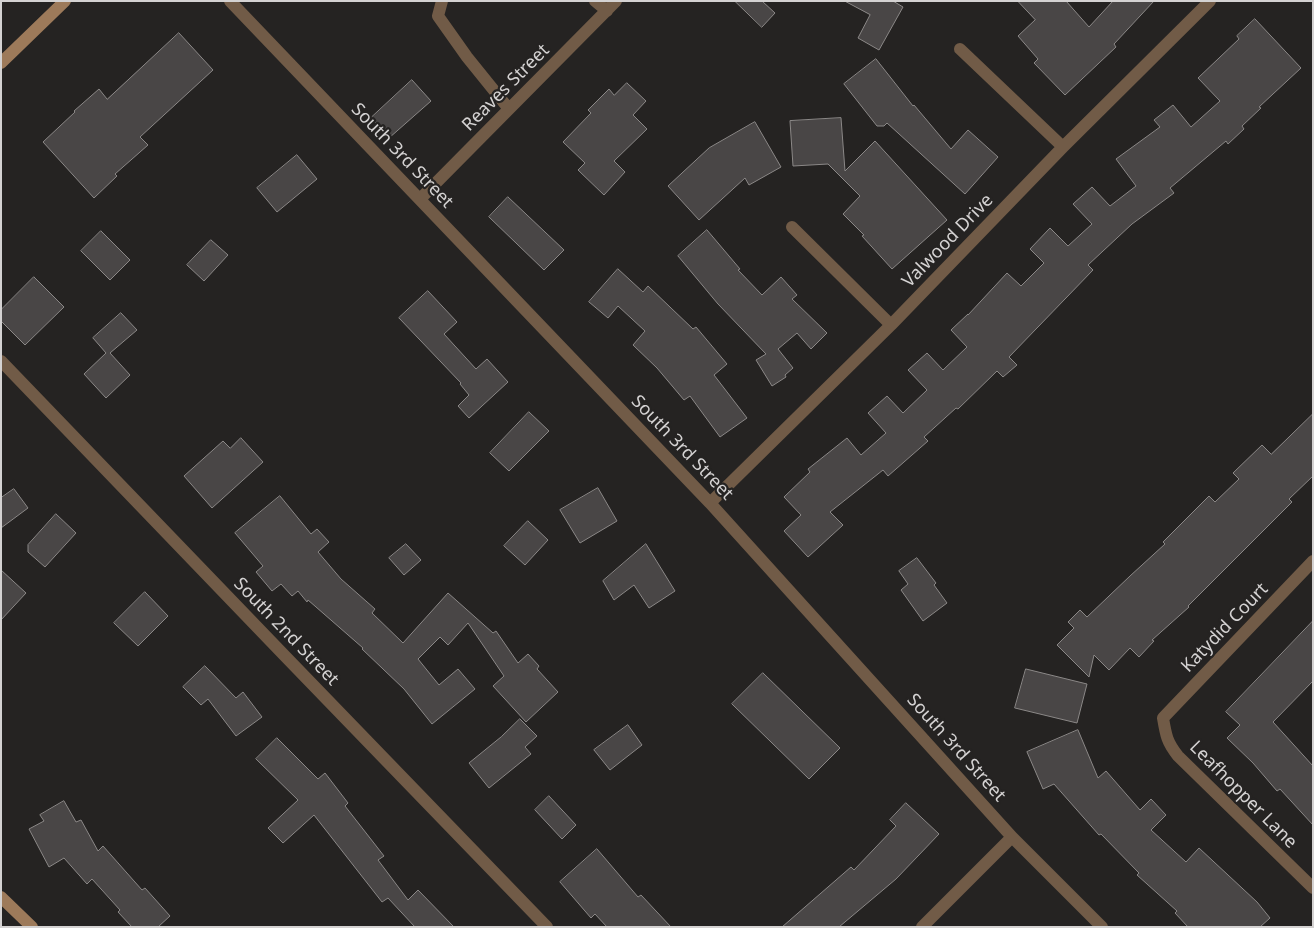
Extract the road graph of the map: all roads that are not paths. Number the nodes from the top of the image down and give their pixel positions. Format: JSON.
{"nodes":[{"id":1,"x":65,"y":1,"type":"edge"},
{"id":2,"x":230,"y":1,"type":"edge"},
{"id":3,"x":442,"y":1,"type":"edge"},
{"id":4,"x":595,"y":1,"type":"edge"},
{"id":5,"x":1210,"y":1,"type":"edge"},
{"id":6,"x":611,"y":6,"type":"edge"},
{"id":7,"x":960,"y":49,"type":"dead end"},
{"id":8,"x":1,"y":63,"type":"edge"},
{"id":9,"x":509,"y":110,"type":"junction"},
{"id":10,"x":1063,"y":147,"type":"junction"},
{"id":11,"x":420,"y":199,"type":"junction"},
{"id":12,"x":792,"y":227,"type":"dead end"},
{"id":13,"x":891,"y":325,"type":"junction"},
{"id":14,"x":1,"y":361,"type":"edge"},
{"id":15,"x":710,"y":503,"type":"junction"},
{"id":16,"x":1313,"y":562,"type":"edge"},
{"id":17,"x":1163,"y":718,"type":"joint"},
{"id":18,"x":1012,"y":836,"type":"junction"},
{"id":19,"x":1313,"y":888,"type":"edge"},
{"id":20,"x":1,"y":896,"type":"edge"},
{"id":21,"x":32,"y":927,"type":"edge"},
{"id":22,"x":547,"y":927,"type":"edge"},
{"id":23,"x":922,"y":927,"type":"edge"},
{"id":24,"x":1102,"y":927,"type":"edge"}],
"edges":[{"from":1,"to":8,"type":"street"},
{"from":2,"to":11,"type":"street","name":"South 3rd Street"},
{"from":3,"to":9,"type":"street"},
{"from":4,"to":6,"type":"street"},
{"from":5,"to":10,"type":"street","name":"Valwood Drive"},
{"from":6,"to":9,"type":"street","name":"Reaves Street"},
{"from":7,"to":10,"type":"street"},
{"from":9,"to":11,"type":"street","name":"Reaves Street"},
{"from":10,"to":13,"type":"street","name":"Valwood Drive"},
{"from":11,"to":15,"type":"street","name":"South 3rd Street"},
{"from":12,"to":13,"type":"street"},
{"from":13,"to":15,"type":"street","name":"Valwood Drive"},
{"from":14,"to":22,"type":"street","name":"South 2nd Street"},
{"from":15,"to":18,"type":"street","name":"South 3rd Street"},
{"from":16,"to":17,"type":"street","name":"Katydid Court"},
{"from":17,"to":19,"type":"street","name":"Leafhopper Lane"},
{"from":18,"to":23,"type":"street"},
{"from":18,"to":24,"type":"street","name":"South 3rd Street"},
{"from":20,"to":21,"type":"street"}]}
